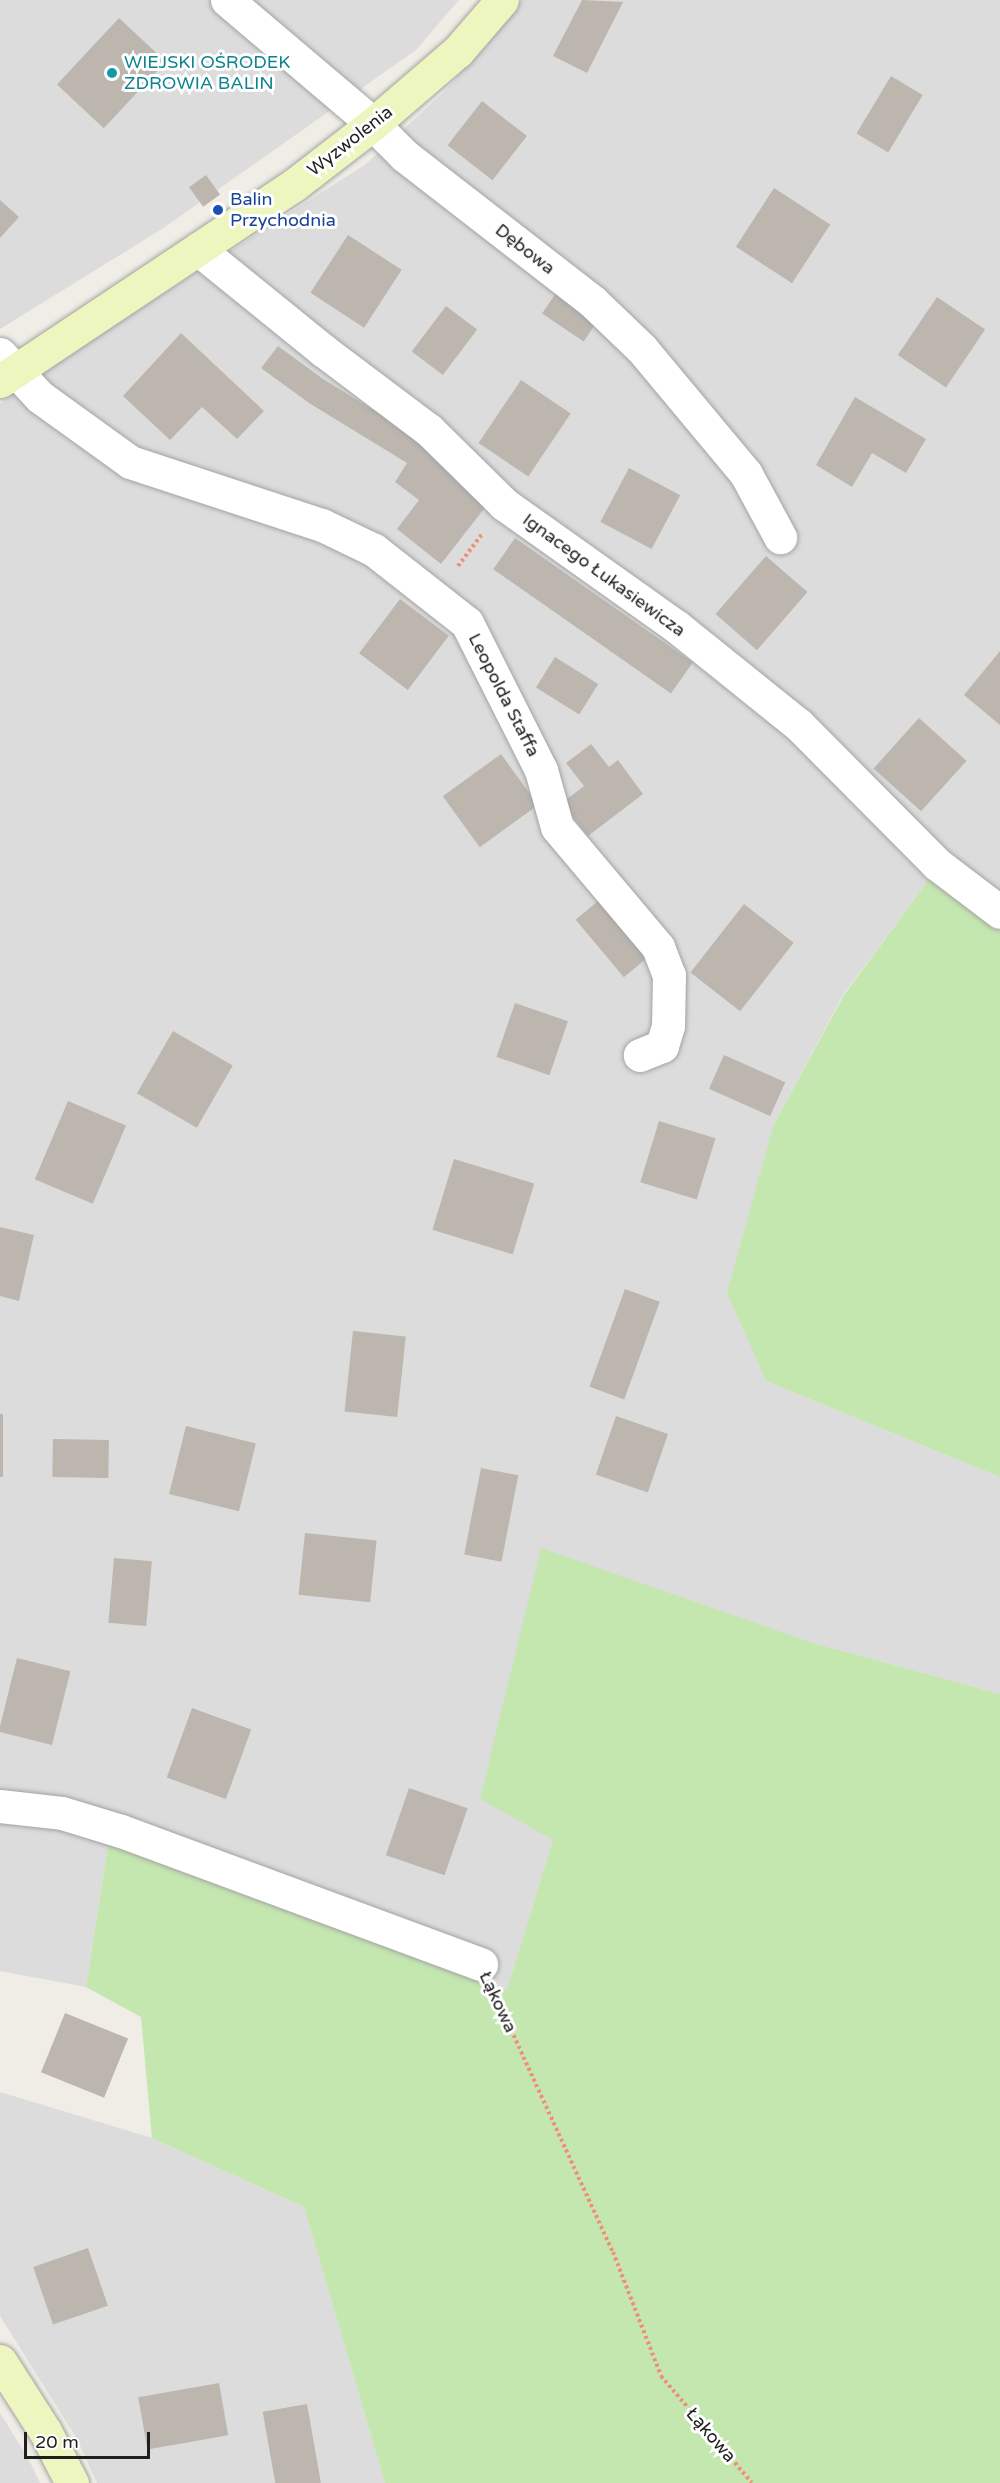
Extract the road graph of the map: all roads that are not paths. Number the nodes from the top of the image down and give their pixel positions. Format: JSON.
{"nodes":[{"id":1,"x":227,"y":0,"type":"edge"},
{"id":2,"x":502,"y":0,"type":"edge"},
{"id":3,"x":373,"y":124,"type":"junction"},
{"id":4,"x":198,"y":249,"type":"junction"},
{"id":5,"x":5,"y":368,"type":"edge"},
{"id":6,"x":780,"y":537,"type":"dead end"},
{"id":7,"x":1000,"y":912,"type":"edge"},
{"id":8,"x":640,"y":1055,"type":"dead end"},
{"id":9,"x":0,"y":1806,"type":"edge"},
{"id":10,"x":481,"y":1964,"type":"road end"},
{"id":11,"x":0,"y":2361,"type":"edge"},
{"id":12,"x":72,"y":2483,"type":"edge"}],
"edges":[{"from":1,"to":3,"type":"street","name":"Dębowa"},
{"from":2,"to":3,"type":"street","name":"Wyzwolenia"},
{"from":3,"to":4,"type":"street","name":"Wyzwolenia"},
{"from":3,"to":6,"type":"street","name":"Dębowa"},
{"from":4,"to":5,"type":"street","name":"Wyzwolenia"},
{"from":4,"to":7,"type":"street","name":"Ignacego Łukasiewicza"},
{"from":5,"to":8,"type":"street","name":"Leopolda Staffa"},
{"from":9,"to":10,"type":"street","name":"Łąkowa"},
{"from":11,"to":12,"type":"street"}]}
